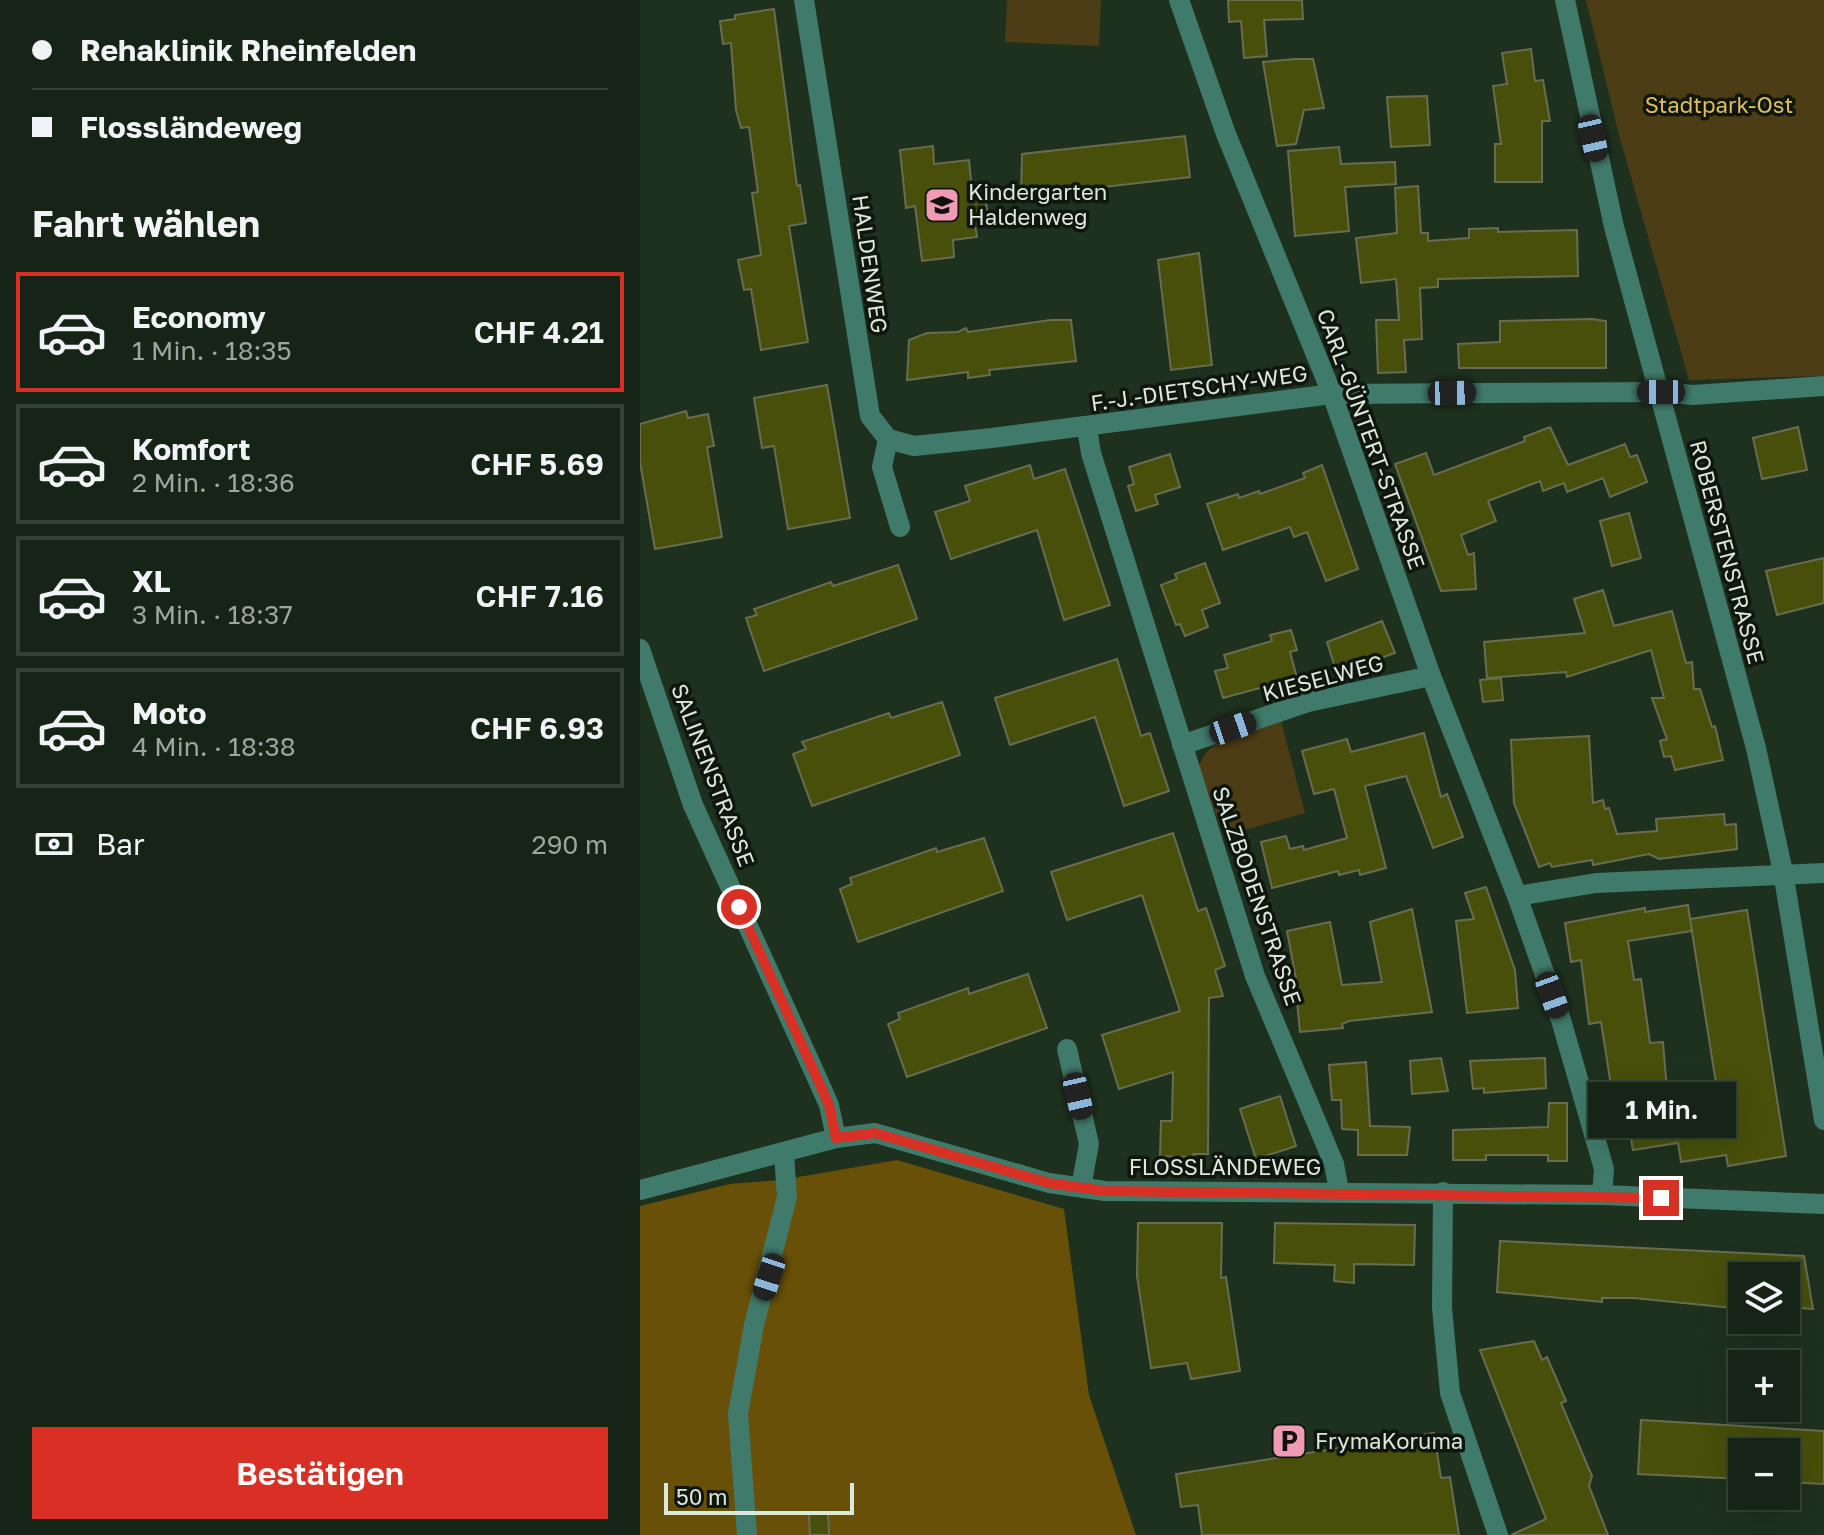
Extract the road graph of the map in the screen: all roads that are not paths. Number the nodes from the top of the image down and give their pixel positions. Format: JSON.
{"nodes":[{"id":1,"x":804,"y":0,"type":"edge"},
{"id":2,"x":1179,"y":0,"type":"edge"},
{"id":3,"x":1565,"y":0,"type":"edge"},
{"id":4,"x":1824,"y":386,"type":"edge"},
{"id":5,"x":1661,"y":392,"type":"junction"},
{"id":6,"x":1332,"y":394,"type":"junction"},
{"id":7,"x":1087,"y":428,"type":"junction"},
{"id":8,"x":888,"y":439,"type":"junction"},
{"id":9,"x":900,"y":527,"type":"dead end"},
{"id":10,"x":640,"y":649,"type":"edge"},
{"id":11,"x":1431,"y":676,"type":"junction"},
{"id":12,"x":1182,"y":745,"type":"junction"},
{"id":13,"x":1783,"y":872,"type":"junction"},
{"id":14,"x":1824,"y":873,"type":"edge"},
{"id":15,"x":1517,"y":896,"type":"junction"},
{"id":16,"x":1067,"y":1049,"type":"dead end"},
{"id":17,"x":1824,"y":1120,"type":"edge"},
{"id":18,"x":836,"y":1138,"type":"junction"},
{"id":19,"x":784,"y":1154,"type":"junction"},
{"id":20,"x":1081,"y":1187,"type":"junction"},
{"id":21,"x":640,"y":1190,"type":"edge"},
{"id":22,"x":1339,"y":1191,"type":"junction"},
{"id":23,"x":1443,"y":1192,"type":"junction"},
{"id":24,"x":1602,"y":1195,"type":"junction"},
{"id":25,"x":1824,"y":1204,"type":"edge"},
{"id":26,"x":747,"y":1535,"type":"edge"},
{"id":27,"x":1498,"y":1535,"type":"edge"}],
"edges":[{"from":1,"to":8,"type":"street","name":"HALDENWEG"},
{"from":2,"to":6,"type":"street","name":"CARL-GÜNTERT-STRASSE"},
{"from":3,"to":5,"type":"street","name":"ROBERSTENSTRASSE"},
{"from":4,"to":5,"type":"street","name":"F.-J.-DIETSCHY-WEG"},
{"from":5,"to":6,"type":"street","name":"F.-J.-DIETSCHY-WEG"},
{"from":5,"to":13,"type":"street","name":"ROBERSTENSTRASSE"},
{"from":6,"to":7,"type":"street","name":"F.-J.-DIETSCHY-WEG"},
{"from":6,"to":11,"type":"street","name":"CARL-GÜNTERT-STRASSE"},
{"from":7,"to":8,"type":"street","name":"F.-J.-DIETSCHY-WEG"},
{"from":7,"to":12,"type":"street","name":"SALZBODENSTRASSE"},
{"from":8,"to":9,"type":"street"},
{"from":10,"to":18,"type":"street","name":"SALINENSTRASSE"},
{"from":11,"to":12,"type":"street","name":"KIESELWEG"},
{"from":11,"to":15,"type":"street","name":"CARL-GÜNTERT-STRASSE"},
{"from":12,"to":22,"type":"street","name":"SALZBODENSTRASSE"},
{"from":13,"to":14,"type":"street"},
{"from":13,"to":15,"type":"street"},
{"from":13,"to":17,"type":"street","name":"ROBERSTENSTRASSE"},
{"from":15,"to":24,"type":"street","name":"CARL-GÜNTERT-STRASSE"},
{"from":16,"to":20,"type":"street"},
{"from":18,"to":19,"type":"street","name":"FLOSSLÄNDEWEG"},
{"from":18,"to":20,"type":"street","name":"FLOSSLÄNDEWEG"},
{"from":19,"to":21,"type":"street","name":"FLOSSLÄNDEWEG"},
{"from":19,"to":26,"type":"street"},
{"from":20,"to":22,"type":"street","name":"FLOSSLÄNDEWEG"},
{"from":22,"to":23,"type":"street","name":"FLOSSLÄNDEWEG"},
{"from":23,"to":24,"type":"street","name":"FLOSSLÄNDEWEG"},
{"from":23,"to":27,"type":"street"},
{"from":24,"to":25,"type":"street","name":"FLOSSLÄNDEWEG"}]}
